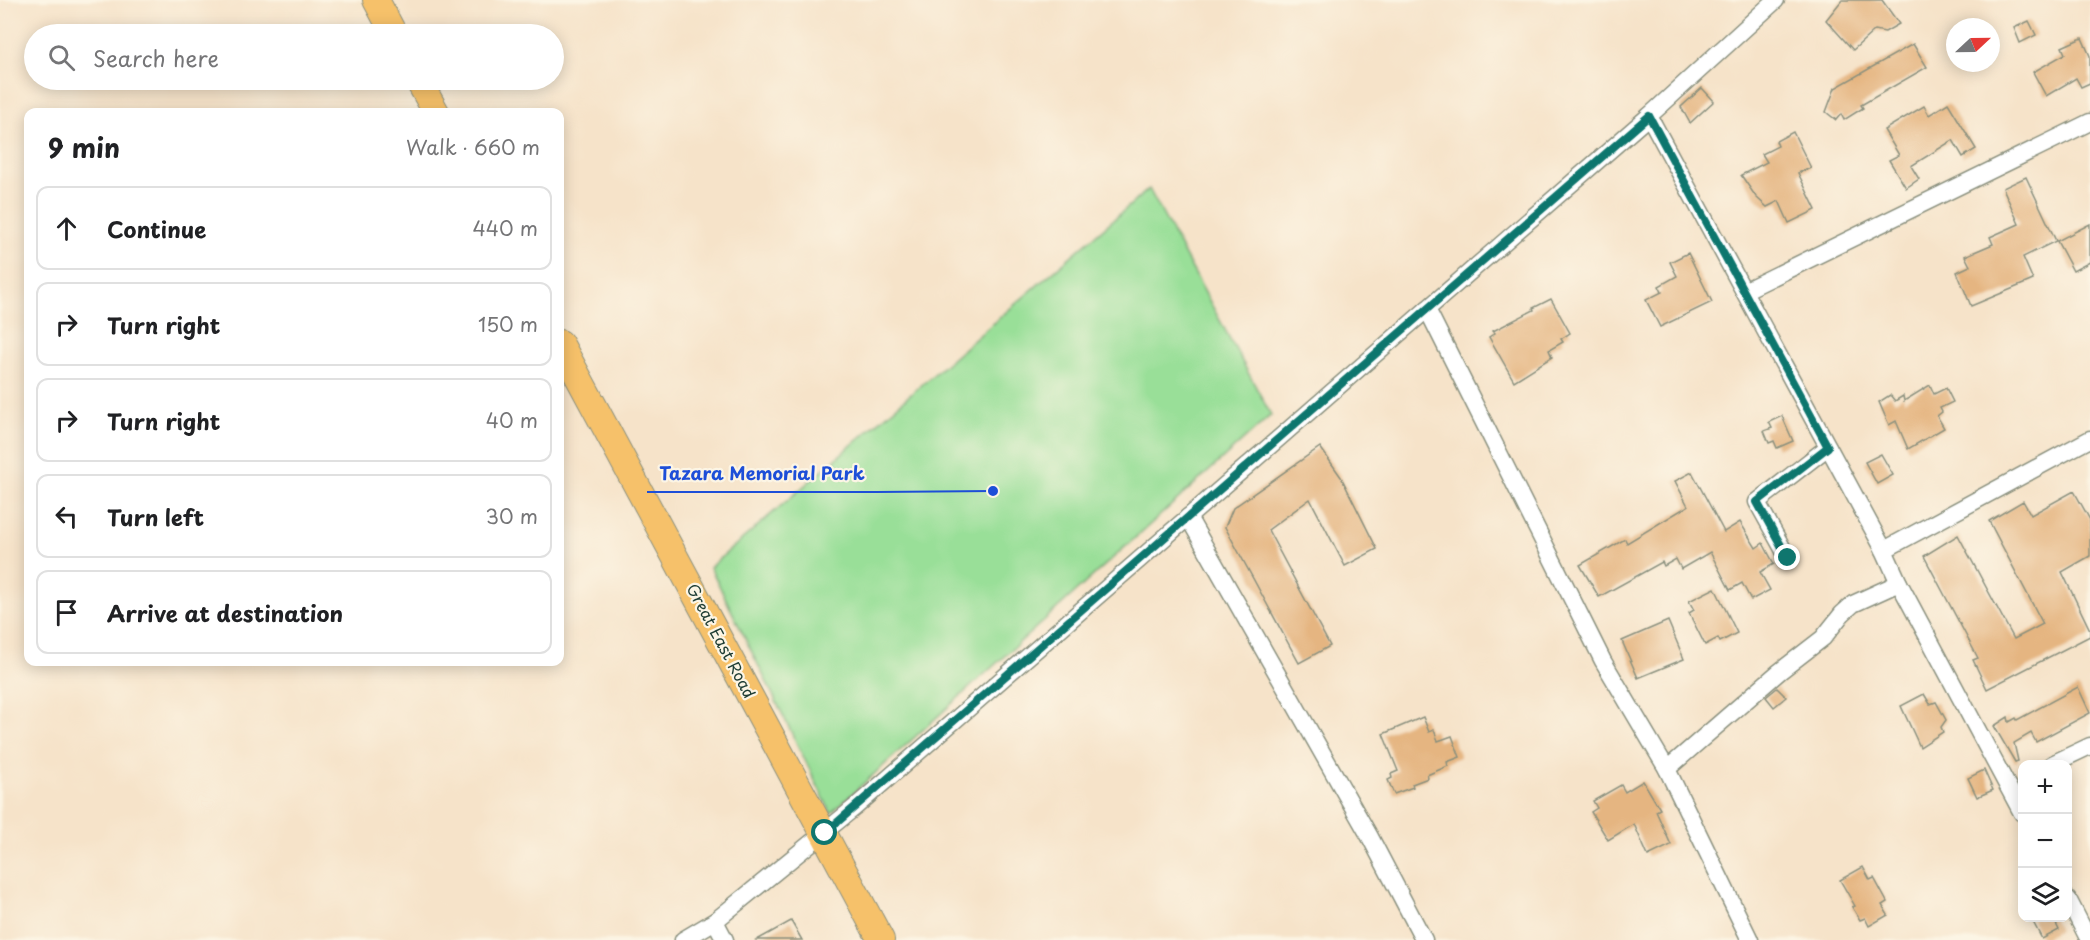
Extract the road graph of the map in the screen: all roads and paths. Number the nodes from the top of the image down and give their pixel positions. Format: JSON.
{"nodes":[{"id":1,"x":376,"y":0,"type":"edge"},
{"id":2,"x":1776,"y":0,"type":"edge"},
{"id":3,"x":389,"y":24,"type":"edge"},
{"id":4,"x":424,"y":90,"type":"edge"},
{"id":5,"x":434,"y":108,"type":"edge"},
{"id":6,"x":1649,"y":116,"type":"junction"},
{"id":7,"x":2090,"y":122,"type":"edge"},
{"id":8,"x":1744,"y":291,"type":"junction"},
{"id":9,"x":1427,"y":309,"type":"junction"},
{"id":10,"x":564,"y":350,"type":"edge"},
{"id":11,"x":2090,"y":439,"type":"edge"},
{"id":12,"x":1828,"y":447,"type":"junction"},
{"id":13,"x":1188,"y":517,"type":"junction"},
{"id":14,"x":1884,"y":550,"type":"junction"},
{"id":15,"x":1788,"y":558,"type":"dead end"},
{"id":16,"x":1899,"y":583,"type":"junction"},
{"id":17,"x":2090,"y":746,"type":"edge"},
{"id":18,"x":2062,"y":760,"type":"edge"},
{"id":19,"x":1667,"y":769,"type":"junction"},
{"id":20,"x":2015,"y":783,"type":"edge"},
{"id":21,"x":825,"y":833,"type":"junction"},
{"id":22,"x":2072,"y":908,"type":"edge"},
{"id":23,"x":715,"y":921,"type":"junction"},
{"id":24,"x":683,"y":940,"type":"edge"},
{"id":25,"x":725,"y":940,"type":"edge"},
{"id":26,"x":881,"y":940,"type":"edge"},
{"id":27,"x":1424,"y":940,"type":"edge"},
{"id":28,"x":1750,"y":940,"type":"edge"},
{"id":29,"x":2089,"y":940,"type":"edge"}],
"edges":[{"from":1,"to":3,"type":"highway"},
{"from":2,"to":6,"type":"street"},
{"from":4,"to":5,"type":"highway"},
{"from":6,"to":8,"type":"street"},
{"from":6,"to":9,"type":"street"},
{"from":7,"to":8,"type":"street"},
{"from":8,"to":12,"type":"street"},
{"from":9,"to":13,"type":"street"},
{"from":9,"to":19,"type":"street"},
{"from":10,"to":21,"type":"highway","name":"Great East Road"},
{"from":11,"to":14,"type":"street"},
{"from":12,"to":14,"type":"street"},
{"from":12,"to":15,"type":"street"},
{"from":13,"to":21,"type":"street"},
{"from":13,"to":27,"type":"street"},
{"from":14,"to":16,"type":"street"},
{"from":16,"to":19,"type":"street"},
{"from":16,"to":20,"type":"street"},
{"from":17,"to":18,"type":"street"},
{"from":19,"to":28,"type":"street"},
{"from":21,"to":23,"type":"street"},
{"from":21,"to":26,"type":"highway","name":"Great East Road"},
{"from":22,"to":29,"type":"street"},
{"from":23,"to":24,"type":"street"},
{"from":23,"to":25,"type":"street"}]}
